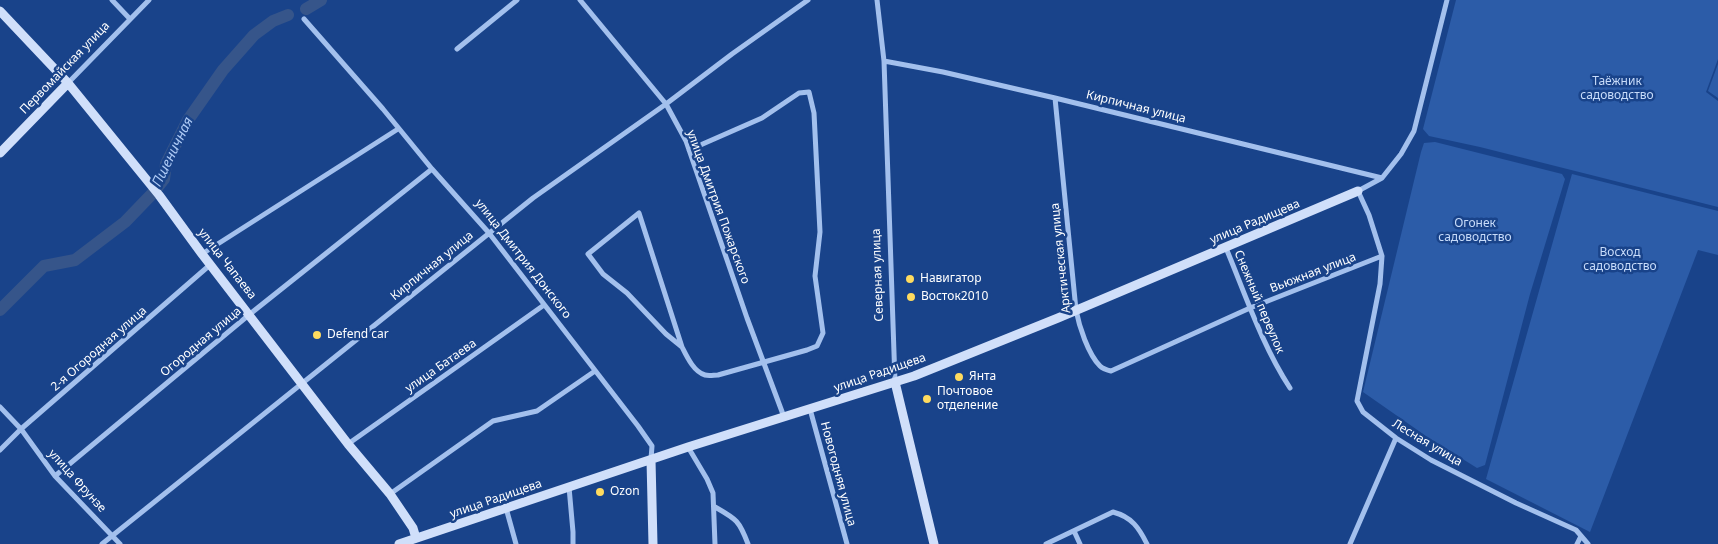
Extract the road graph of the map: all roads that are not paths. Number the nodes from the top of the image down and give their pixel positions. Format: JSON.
{"nodes":[{"id":1,"x":112,"y":0,"type":"edge"},
{"id":2,"x":149,"y":0,"type":"edge"},
{"id":3,"x":517,"y":0,"type":"edge"},
{"id":4,"x":580,"y":0,"type":"edge"},
{"id":5,"x":808,"y":0,"type":"edge"},
{"id":6,"x":877,"y":0,"type":"edge"},
{"id":7,"x":1447,"y":0,"type":"edge"},
{"id":8,"x":0,"y":11,"type":"edge"},
{"id":9,"x":304,"y":18,"type":"dead end"},
{"id":10,"x":130,"y":19,"type":"junction"},
{"id":11,"x":457,"y":49,"type":"dead end"},
{"id":12,"x":884,"y":61,"type":"junction"},
{"id":13,"x":68,"y":83,"type":"junction"},
{"id":14,"x":1055,"y":98,"type":"junction"},
{"id":15,"x":666,"y":104,"type":"junction"},
{"id":16,"x":398,"y":129,"type":"junction"},
{"id":17,"x":689,"y":150,"type":"junction"},
{"id":18,"x":0,"y":153,"type":"edge"},
{"id":19,"x":432,"y":169,"type":"junction"},
{"id":20,"x":1382,"y":178,"type":"junction"},
{"id":21,"x":1358,"y":191,"type":"junction"},
{"id":22,"x":489,"y":233,"type":"junction"},
{"id":23,"x":1226,"y":248,"type":"junction"},
{"id":24,"x":202,"y":254,"type":"junction"},
{"id":25,"x":1382,"y":256,"type":"junction"},
{"id":26,"x":211,"y":264,"type":"junction"},
{"id":27,"x":544,"y":306,"type":"junction"},
{"id":28,"x":1250,"y":308,"type":"junction"},
{"id":29,"x":1076,"y":310,"type":"junction"},
{"id":30,"x":250,"y":314,"type":"junction"},
{"id":31,"x":682,"y":347,"type":"junction"},
{"id":32,"x":763,"y":362,"type":"junction"},
{"id":33,"x":595,"y":371,"type":"junction"},
{"id":34,"x":895,"y":382,"type":"junction"},
{"id":35,"x":302,"y":384,"type":"junction"},
{"id":36,"x":1290,"y":388,"type":"dead end"},
{"id":37,"x":0,"y":407,"type":"edge"},
{"id":38,"x":810,"y":409,"type":"junction"},
{"id":39,"x":784,"y":417,"type":"junction"},
{"id":40,"x":21,"y":430,"type":"junction"},
{"id":41,"x":1396,"y":438,"type":"junction"},
{"id":42,"x":348,"y":444,"type":"junction"},
{"id":43,"x":688,"y":447,"type":"junction"},
{"id":44,"x":0,"y":450,"type":"edge"},
{"id":45,"x":651,"y":460,"type":"junction"},
{"id":46,"x":56,"y":476,"type":"junction"},
{"id":47,"x":569,"y":487,"type":"junction"},
{"id":48,"x":390,"y":494,"type":"junction"},
{"id":49,"x":715,"y":506,"type":"junction"},
{"id":50,"x":506,"y":508,"type":"junction"},
{"id":51,"x":1074,"y":531,"type":"junction"},
{"id":52,"x":113,"y":536,"type":"junction"},
{"id":53,"x":1581,"y":536,"type":"junction"},
{"id":54,"x":416,"y":541,"type":"edge"},
{"id":55,"x":102,"y":544,"type":"edge"},
{"id":56,"x":120,"y":544,"type":"edge"},
{"id":57,"x":399,"y":544,"type":"edge"},
{"id":58,"x":516,"y":544,"type":"edge"},
{"id":59,"x":573,"y":544,"type":"edge"},
{"id":60,"x":654,"y":544,"type":"edge"},
{"id":61,"x":715,"y":544,"type":"edge"},
{"id":62,"x":748,"y":544,"type":"edge"},
{"id":63,"x":847,"y":544,"type":"edge"},
{"id":64,"x":934,"y":544,"type":"edge"},
{"id":65,"x":1046,"y":544,"type":"edge"},
{"id":66,"x":1080,"y":544,"type":"edge"},
{"id":67,"x":1147,"y":544,"type":"edge"},
{"id":68,"x":1350,"y":544,"type":"edge"},
{"id":69,"x":1577,"y":544,"type":"edge"},
{"id":70,"x":1588,"y":544,"type":"edge"}],
"edges":[{"from":1,"to":10,"type":"street"},
{"from":2,"to":10,"type":"street","name":"Первомайская улица"},
{"from":3,"to":11,"type":"street"},
{"from":4,"to":15,"type":"street","name":"улица Дмитрия Пожарского"},
{"from":5,"to":15,"type":"street","name":"Кирпичная улица"},
{"from":6,"to":12,"type":"street","name":"Северная улица"},
{"from":7,"to":20,"type":"street"},
{"from":8,"to":13,"type":"main road","name":"улица Чапаева"},
{"from":9,"to":16,"type":"street","name":"улица Дмитрия Донского"},
{"from":10,"to":13,"type":"street","name":"Первомайская улица"},
{"from":12,"to":14,"type":"street","name":"Кирпичная улица"},
{"from":12,"to":34,"type":"street","name":"Северная улица"},
{"from":13,"to":18,"type":"main road","name":"Первомайская улица"},
{"from":13,"to":24,"type":"main road","name":"улица Чапаева"},
{"from":14,"to":20,"type":"street","name":"Кирпичная улица"},
{"from":14,"to":29,"type":"street","name":"Арктическая улица"},
{"from":15,"to":17,"type":"street","name":"улица Дмитрия Пожарского"},
{"from":15,"to":22,"type":"street","name":"Кирпичная улица"},
{"from":16,"to":19,"type":"street","name":"улица Дмитрия Донского"},
{"from":16,"to":24,"type":"street"},
{"from":17,"to":32,"type":"street","name":"улица Дмитрия Пожарского"},
{"from":17,"to":32,"type":"street"},
{"from":19,"to":22,"type":"street","name":"улица Дмитрия Донского"},
{"from":19,"to":30,"type":"street","name":"Огородная улица"},
{"from":20,"to":21,"type":"street"},
{"from":21,"to":23,"type":"main road","name":"улица Радищева"},
{"from":21,"to":25,"type":"street","name":"Лесная улица"},
{"from":22,"to":27,"type":"street","name":"улица Дмитрия Донского"},
{"from":22,"to":35,"type":"street","name":"Кирпичная улица"},
{"from":23,"to":28,"type":"street","name":"Снежный переулок"},
{"from":23,"to":29,"type":"main road","name":"улица Радищева"},
{"from":24,"to":26,"type":"main road","name":"улица Чапаева"},
{"from":25,"to":28,"type":"street","name":"Вьюжная улица"},
{"from":25,"to":41,"type":"street","name":"Лесная улица"},
{"from":26,"to":30,"type":"main road","name":"улица Чапаева"},
{"from":26,"to":40,"type":"street","name":"2-я Огородная улица"},
{"from":27,"to":33,"type":"street","name":"улица Дмитрия Донского"},
{"from":27,"to":42,"type":"street","name":"улица Батаева"},
{"from":28,"to":29,"type":"street","name":"Арктическая улица"},
{"from":28,"to":36,"type":"street","name":"Снежный переулок"},
{"from":29,"to":34,"type":"main road","name":"улица Радищева"},
{"from":30,"to":35,"type":"main road","name":"улица Чапаева"},
{"from":30,"to":46,"type":"street","name":"Огородная улица"},
{"from":31,"to":31,"type":"street"},
{"from":31,"to":32,"type":"street"},
{"from":32,"to":39,"type":"street","name":"улица Дмитрия Пожарского"},
{"from":33,"to":45,"type":"street","name":"улица Дмитрия Донского"},
{"from":33,"to":48,"type":"street"},
{"from":34,"to":38,"type":"main road","name":"улица Радищева"},
{"from":34,"to":64,"type":"main road","name":"Северная улица"},
{"from":35,"to":42,"type":"main road","name":"улица Чапаева"},
{"from":35,"to":52,"type":"street","name":"Кирпичная улица"},
{"from":37,"to":40,"type":"street","name":"улица Фрунзе"},
{"from":38,"to":39,"type":"main road","name":"улица Радищева"},
{"from":38,"to":63,"type":"street","name":"Новогодняя улица"},
{"from":39,"to":43,"type":"main road","name":"улица Радищева"},
{"from":40,"to":44,"type":"street","name":"2-я Огородная улица"},
{"from":40,"to":46,"type":"street","name":"улица Фрунзе"},
{"from":41,"to":53,"type":"street","name":"Лесная улица"},
{"from":41,"to":68,"type":"street"},
{"from":42,"to":48,"type":"main road","name":"улица Чапаева"},
{"from":43,"to":45,"type":"main road","name":"улица Радищева"},
{"from":43,"to":49,"type":"street"},
{"from":45,"to":47,"type":"main road","name":"улица Радищева"},
{"from":45,"to":60,"type":"main road","name":"улица Дмитрия Донского"},
{"from":46,"to":52,"type":"street","name":"улица Фрунзе"},
{"from":47,"to":50,"type":"main road","name":"улица Радищева"},
{"from":47,"to":59,"type":"street"},
{"from":48,"to":54,"type":"main road","name":"улица Чапаева"},
{"from":49,"to":61,"type":"street"},
{"from":49,"to":62,"type":"street"},
{"from":50,"to":54,"type":"main road","name":"улица Радищева"},
{"from":50,"to":58,"type":"street"},
{"from":51,"to":65,"type":"street"},
{"from":51,"to":66,"type":"street"},
{"from":51,"to":67,"type":"street"},
{"from":52,"to":55,"type":"street","name":"Кирпичная улица"},
{"from":52,"to":56,"type":"street","name":"улица Фрунзе"},
{"from":53,"to":69,"type":"street"},
{"from":53,"to":70,"type":"street","name":"Лесная улица"},
{"from":54,"to":57,"type":"main road","name":"улица Радищева"}]}
